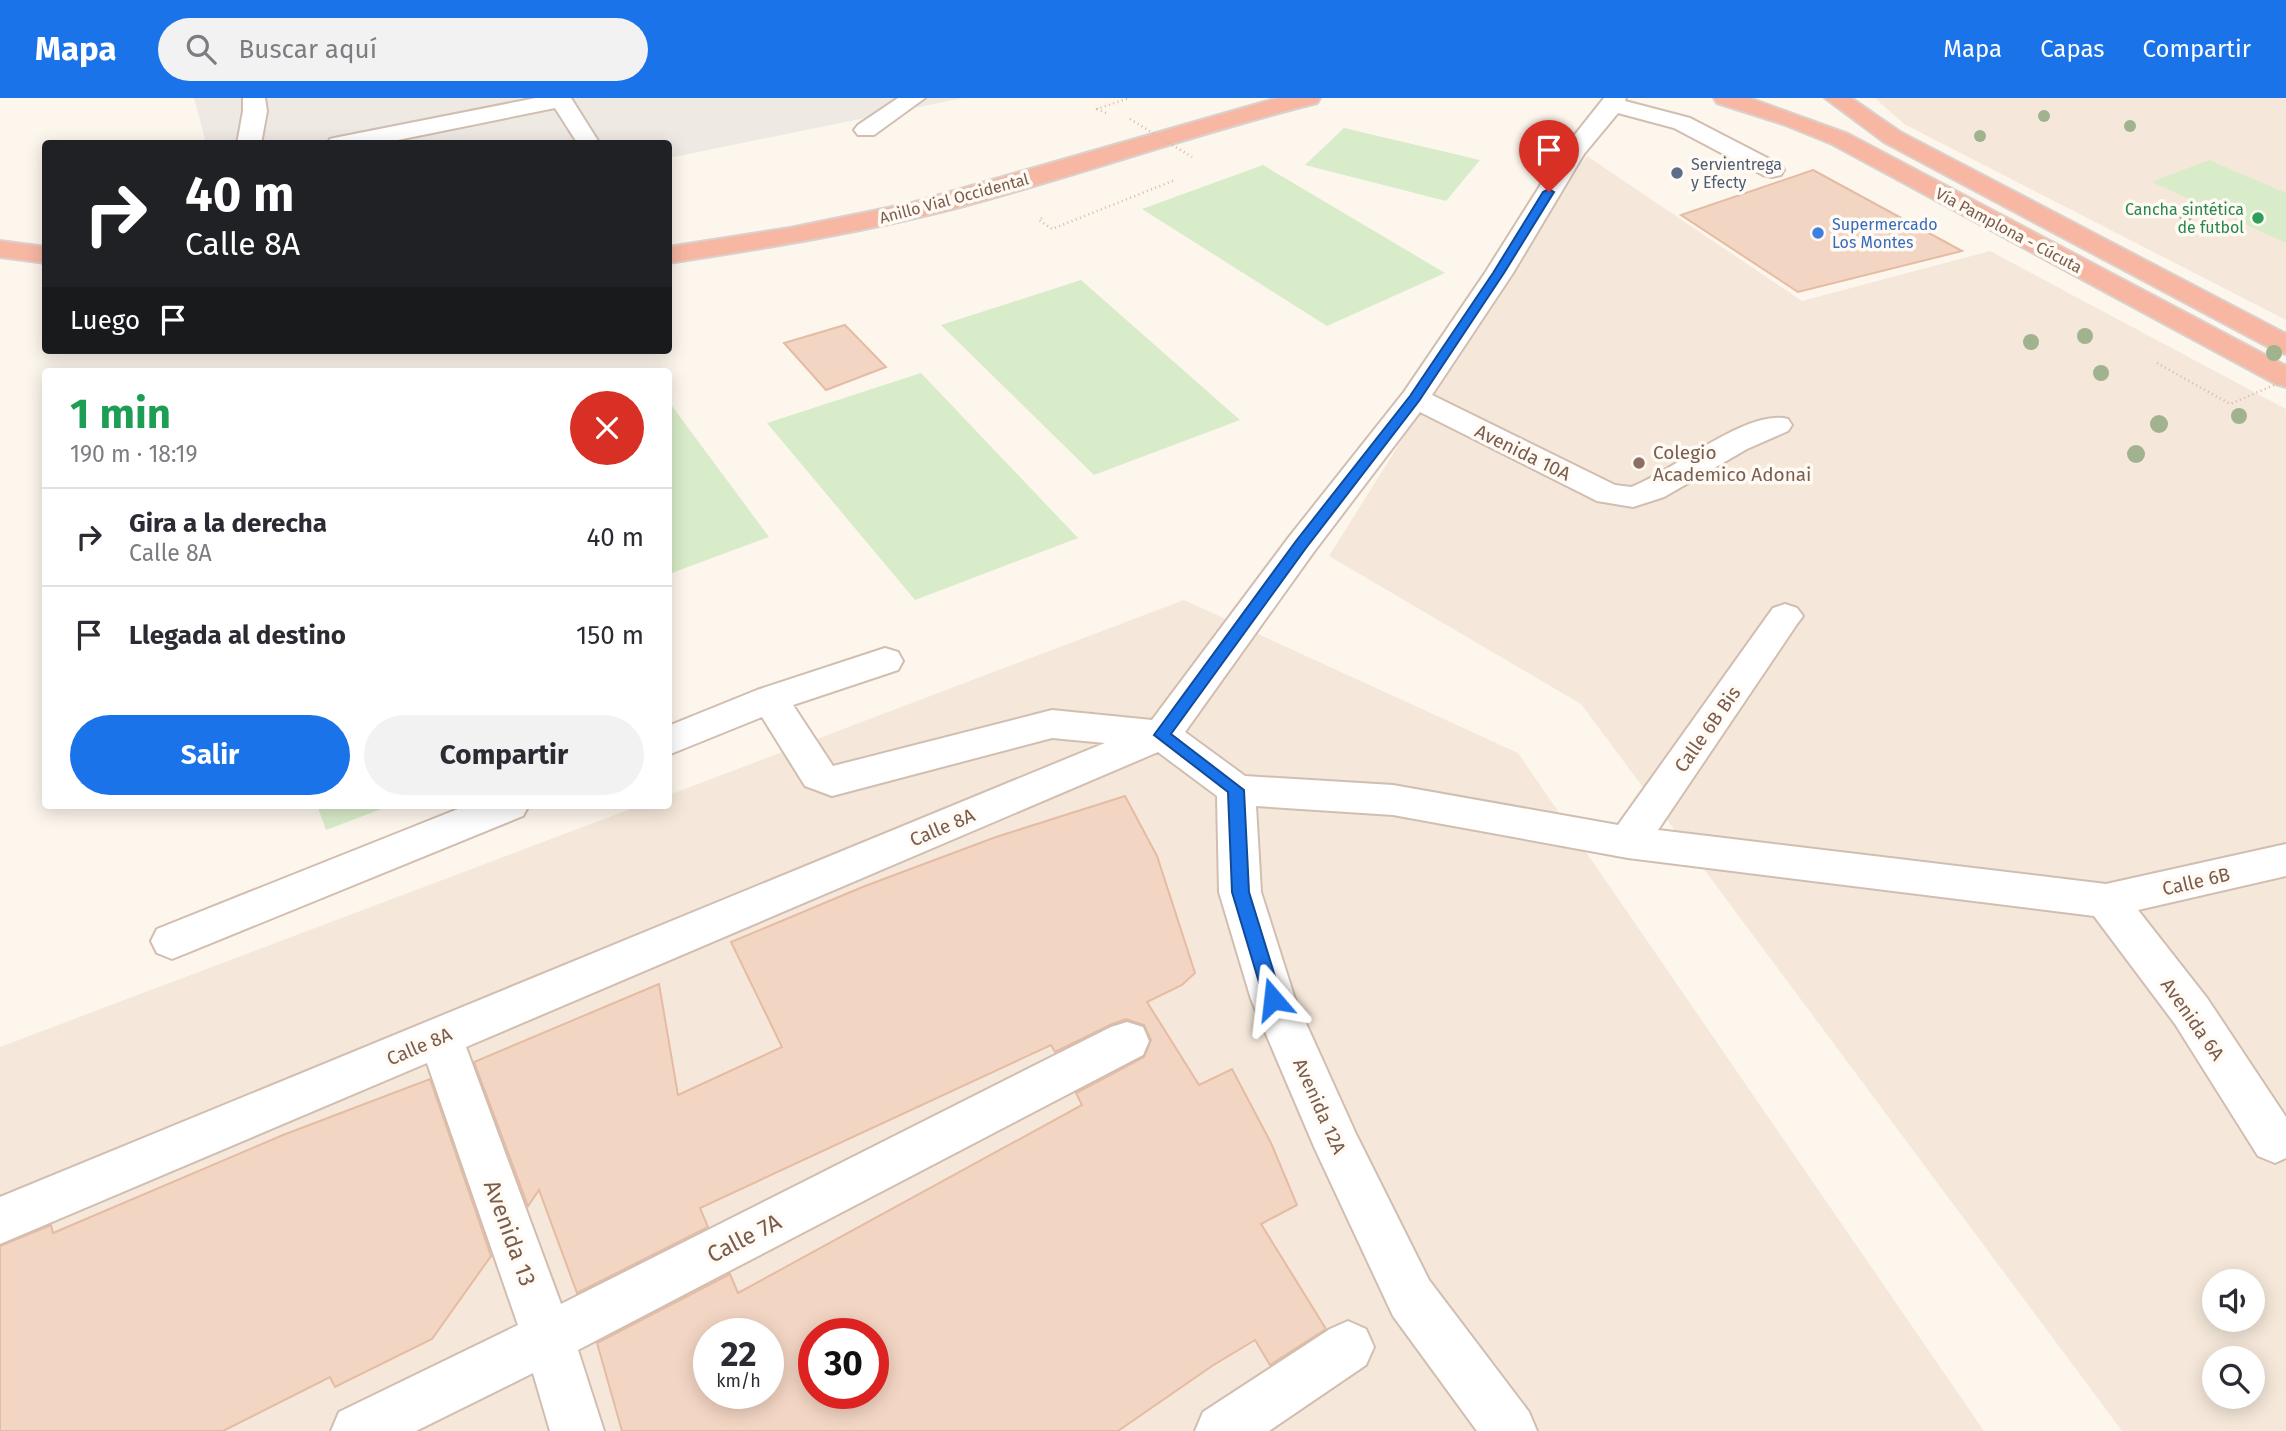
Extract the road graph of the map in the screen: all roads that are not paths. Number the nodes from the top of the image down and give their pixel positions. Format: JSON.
{"nodes":[{"id":1,"x":254,"y":98,"type":"edge"},
{"id":2,"x":914,"y":98,"type":"edge"},
{"id":3,"x":1269,"y":98,"type":"edge"},
{"id":4,"x":1309,"y":98,"type":"edge"},
{"id":5,"x":1725,"y":98,"type":"edge"},
{"id":6,"x":1836,"y":98,"type":"edge"},
{"id":7,"x":560,"y":99,"type":"edge"},
{"id":8,"x":1613,"y":102,"type":"edge"},
{"id":9,"x":1233,"y":117,"type":"junction"},
{"id":10,"x":866,"y":131,"type":"dead end"},
{"id":11,"x":251,"y":140,"type":"edge"},
{"id":12,"x":359,"y":140,"type":"edge"},
{"id":13,"x":588,"y":140,"type":"edge"},
{"id":14,"x":1772,"y":170,"type":"dead end"},
{"id":15,"x":0,"y":249,"type":"edge"},
{"id":16,"x":42,"y":254,"type":"edge"},
{"id":17,"x":672,"y":254,"type":"edge"},
{"id":18,"x":2286,"y":345,"type":"edge"},
{"id":19,"x":2286,"y":379,"type":"edge"},
{"id":20,"x":1415,"y":398,"type":"junction"},
{"id":21,"x":1777,"y":425,"type":"dead end"},
{"id":22,"x":1785,"y":617,"type":"dead end"},
{"id":23,"x":885,"y":661,"type":"dead end"},
{"id":24,"x":771,"y":699,"type":"junction"},
{"id":25,"x":1162,"y":735,"type":"junction"},
{"id":26,"x":672,"y":739,"type":"edge"},
{"id":27,"x":1236,"y":790,"type":"junction"},
{"id":28,"x":499,"y":809,"type":"edge"},
{"id":29,"x":1628,"y":842,"type":"junction"},
{"id":30,"x":2286,"y":860,"type":"edge"},
{"id":31,"x":2106,"y":901,"type":"junction"},
{"id":32,"x":172,"y":941,"type":"dead end"},
{"id":33,"x":440,"y":1037,"type":"junction"},
{"id":34,"x":1128,"y":1041,"type":"dead end"},
{"id":35,"x":2275,"y":1141,"type":"dead end"},
{"id":36,"x":0,"y":1221,"type":"edge"},
{"id":37,"x":548,"y":1338,"type":"junction"},
{"id":38,"x":1348,"y":1348,"type":"dead end"},
{"id":39,"x":358,"y":1431,"type":"edge"},
{"id":40,"x":578,"y":1431,"type":"edge"},
{"id":41,"x":1222,"y":1431,"type":"edge"},
{"id":42,"x":1510,"y":1431,"type":"edge"}],
"edges":[{"from":1,"to":11,"type":"street"},
{"from":2,"to":10,"type":"street"},
{"from":3,"to":9,"type":"highway","name":"Anillo Vial Occidental"},
{"from":4,"to":9,"type":"highway","name":"Anillo Vial Occidental"},
{"from":5,"to":19,"type":"highway","name":"Vía Pamplona - Cúcuta"},
{"from":6,"to":18,"type":"highway","name":"Vía Pamplona - Cúcuta"},
{"from":7,"to":12,"type":"street"},
{"from":7,"to":13,"type":"street"},
{"from":8,"to":14,"type":"street"},
{"from":8,"to":20,"type":"street"},
{"from":9,"to":17,"type":"highway","name":"Anillo Vial Occidental"},
{"from":15,"to":16,"type":"highway"},
{"from":20,"to":21,"type":"street","name":"Avenida 10A"},
{"from":20,"to":25,"type":"street"},
{"from":22,"to":29,"type":"street","name":"Calle 6B Bis"},
{"from":23,"to":24,"type":"street"},
{"from":24,"to":25,"type":"street"},
{"from":24,"to":26,"type":"street"},
{"from":25,"to":27,"type":"street"},
{"from":25,"to":33,"type":"street","name":"Calle 8A"},
{"from":27,"to":29,"type":"street","name":"Calle 6B"},
{"from":27,"to":42,"type":"street","name":"Avenida 12A"},
{"from":28,"to":32,"type":"street"},
{"from":29,"to":31,"type":"street","name":"Calle 6B"},
{"from":30,"to":31,"type":"street","name":"Calle 6B"},
{"from":31,"to":35,"type":"street","name":"Avenida 6A"},
{"from":33,"to":36,"type":"street","name":"Calle 8A"},
{"from":33,"to":37,"type":"street","name":"Avenida 13"},
{"from":34,"to":37,"type":"street","name":"Calle 7A"},
{"from":37,"to":39,"type":"street","name":"Calle 7A"},
{"from":37,"to":40,"type":"street","name":"Avenida 13"},
{"from":38,"to":41,"type":"street"}]}
